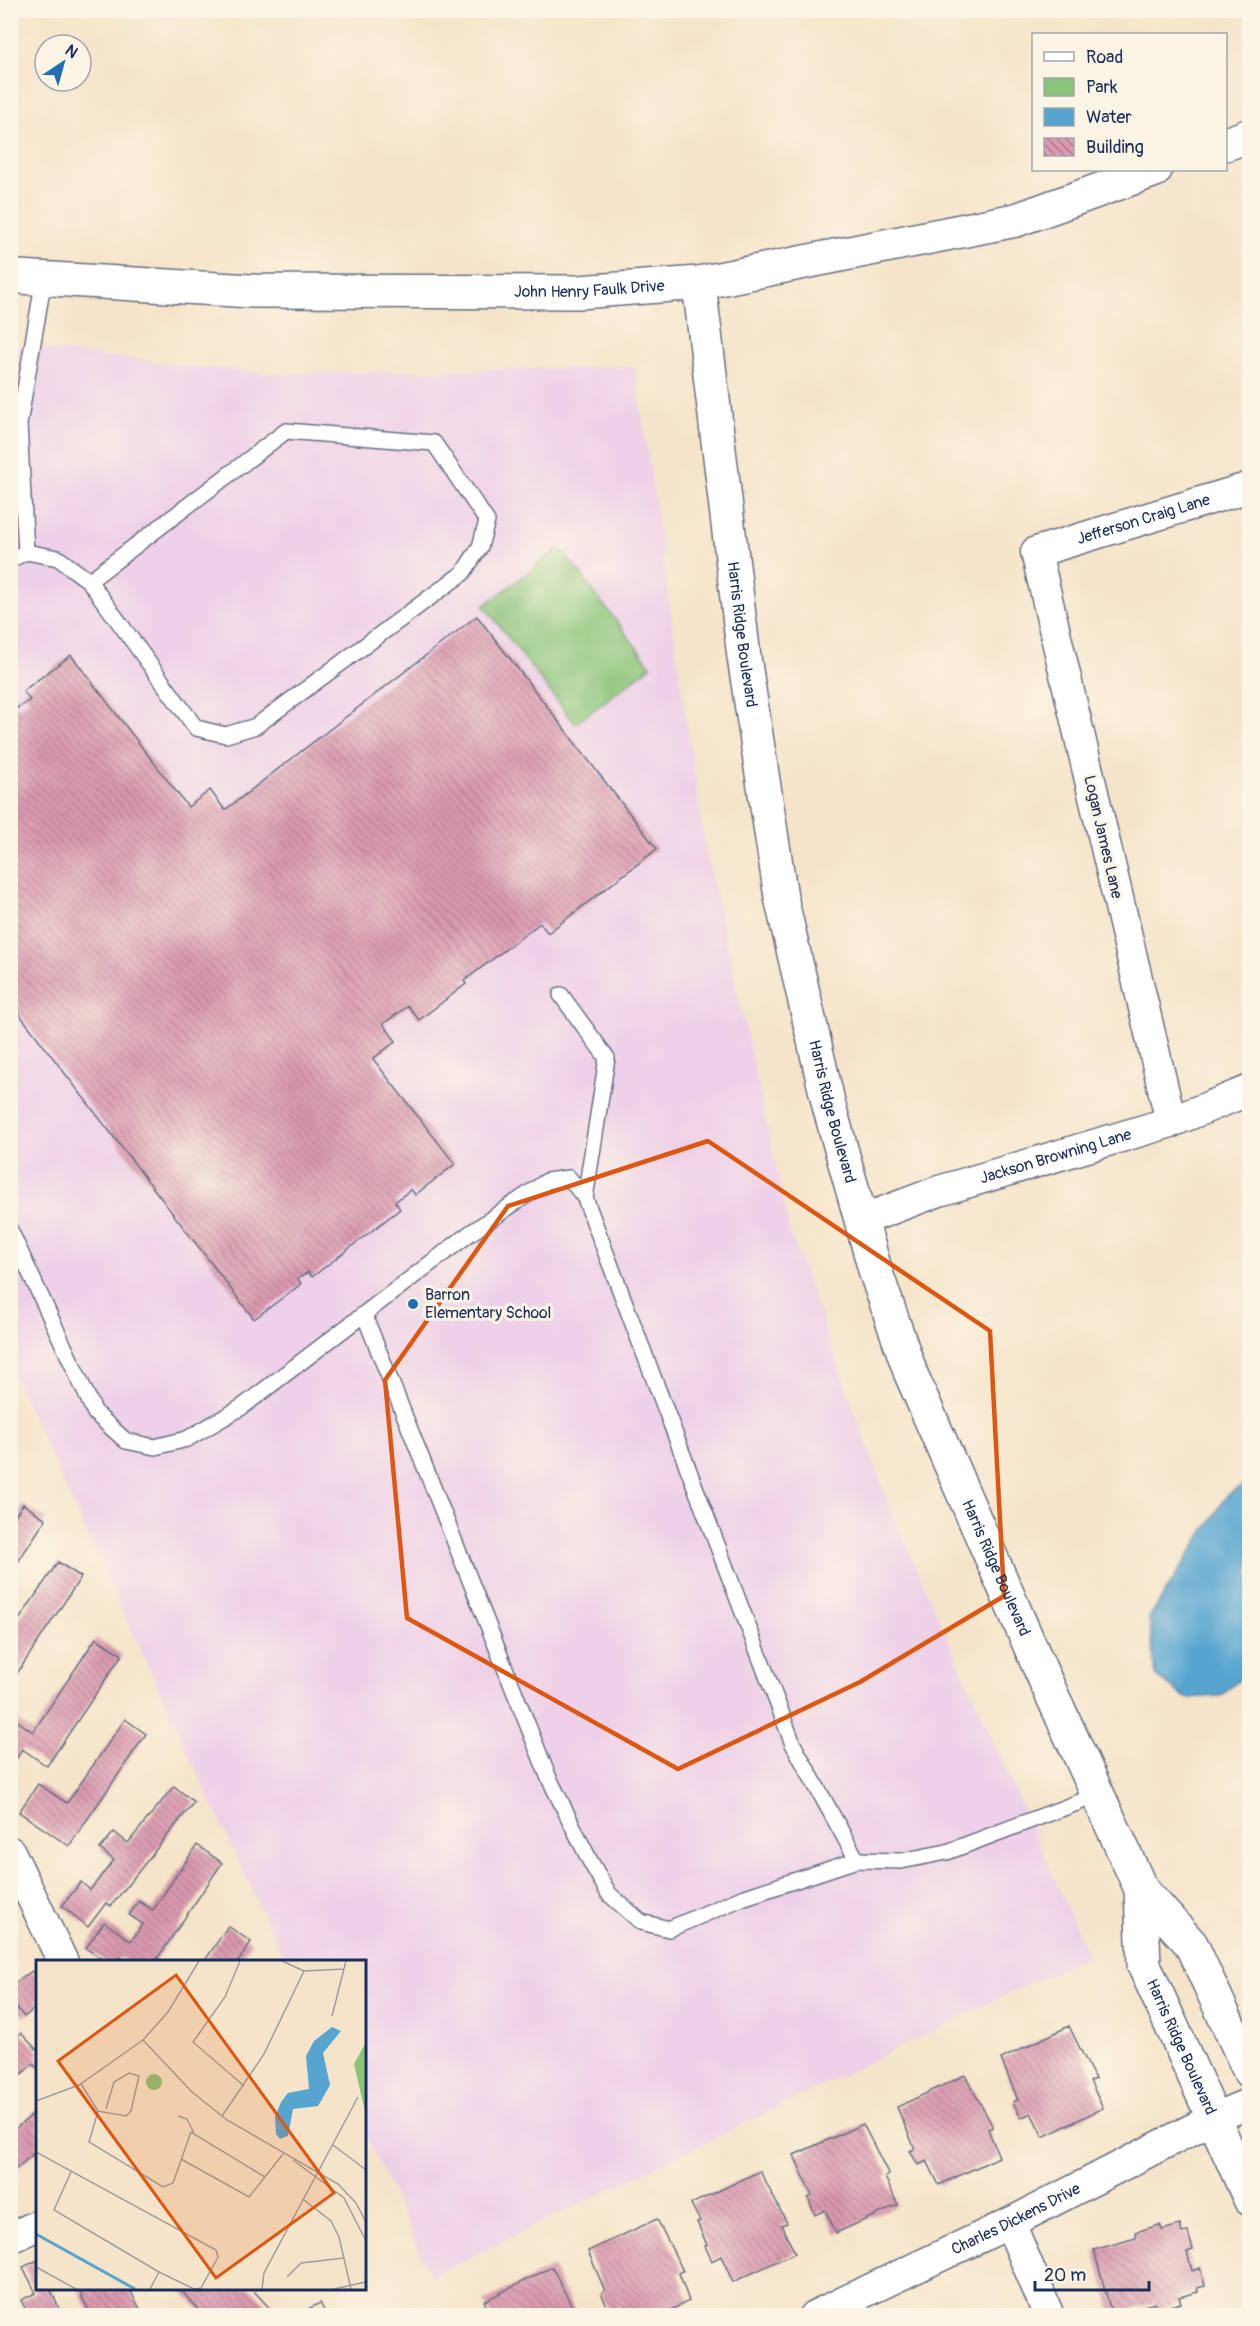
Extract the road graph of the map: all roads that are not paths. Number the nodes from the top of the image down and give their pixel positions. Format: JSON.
{"nodes":[{"id":1,"x":1250,"y":135,"type":"edge"},
{"id":2,"x":1227,"y":144,"type":"edge"},
{"id":3,"x":1152,"y":171,"type":"edge"},
{"id":4,"x":10,"y":275,"type":"edge"},
{"id":5,"x":44,"y":278,"type":"junction"},
{"id":6,"x":699,"y":283,"type":"junction"},
{"id":7,"x":1250,"y":487,"type":"edge"},
{"id":8,"x":26,"y":552,"type":"junction"},
{"id":9,"x":1036,"y":552,"type":"joint"},
{"id":10,"x":10,"y":560,"type":"edge"},
{"id":11,"x":89,"y":581,"type":"junction"},
{"id":12,"x":561,"y":995,"type":"dead end"},
{"id":13,"x":1250,"y":1090,"type":"edge"},
{"id":14,"x":1171,"y":1122,"type":"junction"},
{"id":15,"x":585,"y":1198,"type":"junction"},
{"id":16,"x":862,"y":1220,"type":"junction"},
{"id":17,"x":10,"y":1230,"type":"edge"},
{"id":18,"x":364,"y":1314,"type":"junction"},
{"id":19,"x":1098,"y":1795,"type":"junction"},
{"id":20,"x":10,"y":1852,"type":"edge"},
{"id":21,"x":857,"y":1860,"type":"junction"},
{"id":22,"x":1142,"y":1889,"type":"junction"},
{"id":23,"x":62,"y":1960,"type":"edge"},
{"id":24,"x":1250,"y":2072,"type":"edge"},
{"id":25,"x":1250,"y":2103,"type":"edge"},
{"id":26,"x":1214,"y":2118,"type":"junction"},
{"id":27,"x":1250,"y":2199,"type":"edge"},
{"id":28,"x":1011,"y":2223,"type":"junction"},
{"id":29,"x":36,"y":2226,"type":"edge"},
{"id":30,"x":10,"y":2238,"type":"edge"},
{"id":31,"x":814,"y":2316,"type":"edge"},
{"id":32,"x":1049,"y":2316,"type":"edge"}],
"edges":[{"from":1,"to":2,"type":"street"},
{"from":3,"to":6,"type":"street","name":"John Henry Faulk Drive"},
{"from":4,"to":5,"type":"street","name":"John Henry Faulk Drive"},
{"from":5,"to":6,"type":"street","name":"John Henry Faulk Drive"},
{"from":5,"to":8,"type":"lane"},
{"from":6,"to":16,"type":"street","name":"Harris Ridge Boulevard"},
{"from":7,"to":9,"type":"street","name":"Jefferson Craig Lane"},
{"from":8,"to":10,"type":"lane"},
{"from":8,"to":11,"type":"lane"},
{"from":9,"to":14,"type":"street","name":"Logan James Lane"},
{"from":11,"to":11,"type":"lane"},
{"from":12,"to":15,"type":"lane"},
{"from":13,"to":14,"type":"street","name":"Jackson Browning Lane"},
{"from":14,"to":16,"type":"street","name":"Jackson Browning Lane"},
{"from":15,"to":18,"type":"lane"},
{"from":15,"to":21,"type":"lane"},
{"from":16,"to":19,"type":"street","name":"Harris Ridge Boulevard"},
{"from":17,"to":18,"type":"lane"},
{"from":18,"to":21,"type":"lane"},
{"from":19,"to":21,"type":"lane"},
{"from":19,"to":22,"type":"street","name":"Harris Ridge Boulevard"},
{"from":20,"to":23,"type":"street"},
{"from":22,"to":24,"type":"street","name":"Harris Ridge Boulevard"},
{"from":22,"to":26,"type":"street","name":"Harris Ridge Boulevard"},
{"from":25,"to":26,"type":"street","name":"Charles Dickens Drive"},
{"from":26,"to":27,"type":"street","name":"Harris Ridge Boulevard"},
{"from":26,"to":28,"type":"street","name":"Charles Dickens Drive"},
{"from":28,"to":31,"type":"street","name":"Charles Dickens Drive"},
{"from":28,"to":32,"type":"street"},
{"from":29,"to":30,"type":"street"}]}
